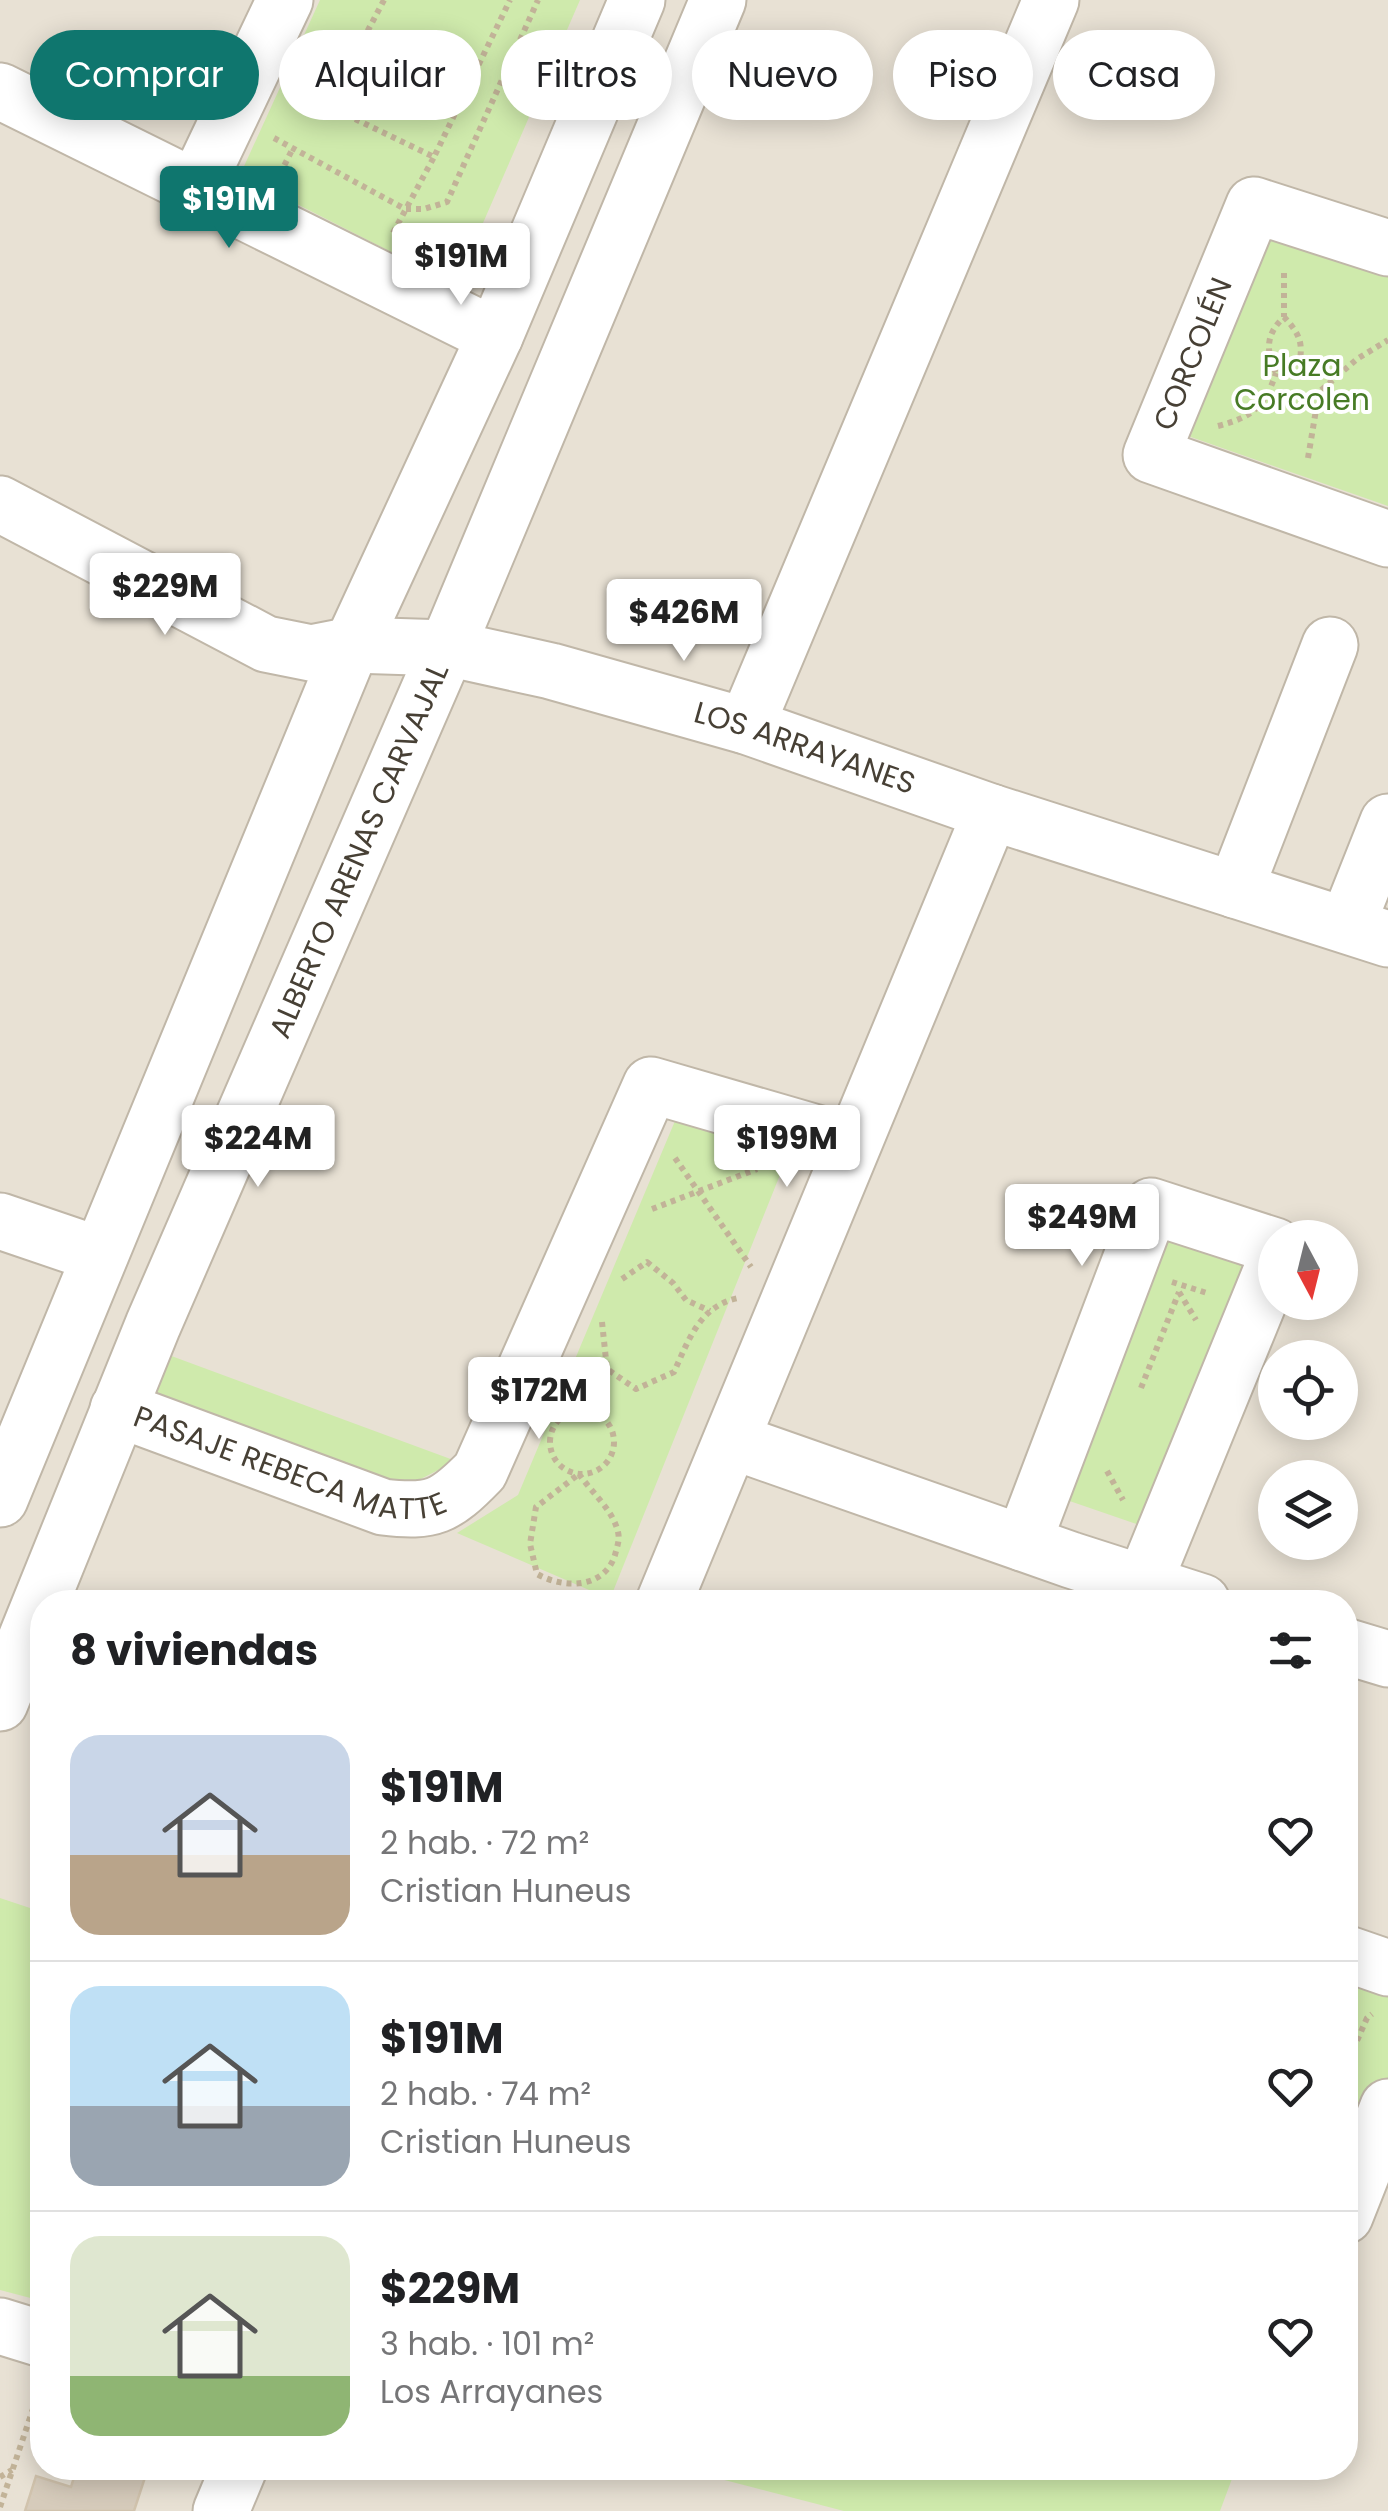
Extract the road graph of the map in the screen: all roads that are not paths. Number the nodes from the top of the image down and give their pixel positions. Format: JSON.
{"nodes":[{"id":1,"x":285,"y":0,"type":"edge"},
{"id":2,"x":637,"y":0,"type":"edge"},
{"id":3,"x":718,"y":0,"type":"edge"},
{"id":4,"x":1051,"y":0,"type":"edge"},
{"id":5,"x":0,"y":91,"type":"edge"},
{"id":6,"x":196,"y":188,"type":"junction"},
{"id":7,"x":1388,"y":248,"type":"edge"},
{"id":8,"x":495,"y":336,"type":"junction"},
{"id":9,"x":0,"y":504,"type":"edge"},
{"id":10,"x":1388,"y":539,"type":"edge"},
{"id":11,"x":352,"y":645,"type":"junction"},
{"id":12,"x":1330,"y":645,"type":"dead end"},
{"id":13,"x":447,"y":648,"type":"junction"},
{"id":14,"x":746,"y":726,"type":"junction"},
{"id":15,"x":991,"y":812,"type":"junction"},
{"id":16,"x":1388,"y":822,"type":"edge"},
{"id":17,"x":1235,"y":890,"type":"junction"},
{"id":18,"x":1368,"y":932,"type":"edge"},
{"id":19,"x":851,"y":1143,"type":"junction"},
{"id":20,"x":0,"y":1221,"type":"edge"},
{"id":21,"x":1258,"y":1241,"type":"edge"},
{"id":22,"x":100,"y":1255,"type":"junction"},
{"id":23,"x":1258,"y":1305,"type":"edge"},
{"id":24,"x":118,"y":1409,"type":"junction"},
{"id":25,"x":732,"y":1441,"type":"junction"},
{"id":26,"x":0,"y":1499,"type":"edge"},
{"id":27,"x":1023,"y":1544,"type":"junction"},
{"id":28,"x":55,"y":1590,"type":"edge"},
{"id":29,"x":669,"y":1590,"type":"edge"},
{"id":30,"x":1131,"y":1590,"type":"edge"},
{"id":31,"x":1142,"y":1590,"type":"edge"},
{"id":32,"x":1358,"y":1650,"type":"edge"},
{"id":33,"x":1388,"y":1658,"type":"edge"},
{"id":34,"x":30,"y":1662,"type":"edge"},
{"id":35,"x":15,"y":1705,"type":"edge"},
{"id":36,"x":1358,"y":1965,"type":"edge"},
{"id":37,"x":1383,"y":1989,"type":"edge"},
{"id":38,"x":1388,"y":2107,"type":"edge"},
{"id":39,"x":1358,"y":2183,"type":"edge"},
{"id":40,"x":0,"y":2326,"type":"edge"},
{"id":41,"x":30,"y":2352,"type":"edge"},
{"id":42,"x":234,"y":2480,"type":"edge"},
{"id":43,"x":221,"y":2511,"type":"edge"}],
"edges":[{"from":1,"to":6,"type":"street"},
{"from":2,"to":8,"type":"street"},
{"from":3,"to":13,"type":"street","name":"ALBERTO ARENAS CARVAJAL"},
{"from":4,"to":14,"type":"street"},
{"from":5,"to":6,"type":"street"},
{"from":6,"to":8,"type":"street"},
{"from":7,"to":10,"type":"street","name":"CORCOLÉN"},
{"from":8,"to":11,"type":"street"},
{"from":9,"to":11,"type":"street","name":"LOS ARRAYANES"},
{"from":11,"to":13,"type":"street","name":"LOS ARRAYANES"},
{"from":11,"to":22,"type":"street"},
{"from":12,"to":17,"type":"street"},
{"from":13,"to":14,"type":"street","name":"LOS ARRAYANES"},
{"from":13,"to":24,"type":"street","name":"ALBERTO ARENAS CARVAJAL"},
{"from":14,"to":15,"type":"street","name":"LOS ARRAYANES"},
{"from":15,"to":17,"type":"street","name":"LOS ARRAYANES"},
{"from":15,"to":19,"type":"street"},
{"from":16,"to":18,"type":"street"},
{"from":17,"to":18,"type":"street","name":"LOS ARRAYANES"},
{"from":19,"to":24,"type":"street","name":"PASAJE REBECA MATTE"},
{"from":19,"to":25,"type":"street"},
{"from":20,"to":22,"type":"street"},
{"from":21,"to":27,"type":"street"},
{"from":22,"to":26,"type":"street"},
{"from":23,"to":31,"type":"street"},
{"from":24,"to":28,"type":"street","name":"ALBERTO ARENAS CARVAJAL"},
{"from":25,"to":27,"type":"street"},
{"from":25,"to":29,"type":"street"},
{"from":27,"to":30,"type":"street"},
{"from":32,"to":33,"type":"street"},
{"from":34,"to":35,"type":"street","name":"ALBERTO ARENAS CARVAJAL"},
{"from":36,"to":37,"type":"street"},
{"from":38,"to":39,"type":"street"},
{"from":40,"to":41,"type":"street"},
{"from":42,"to":43,"type":"street"}]}
